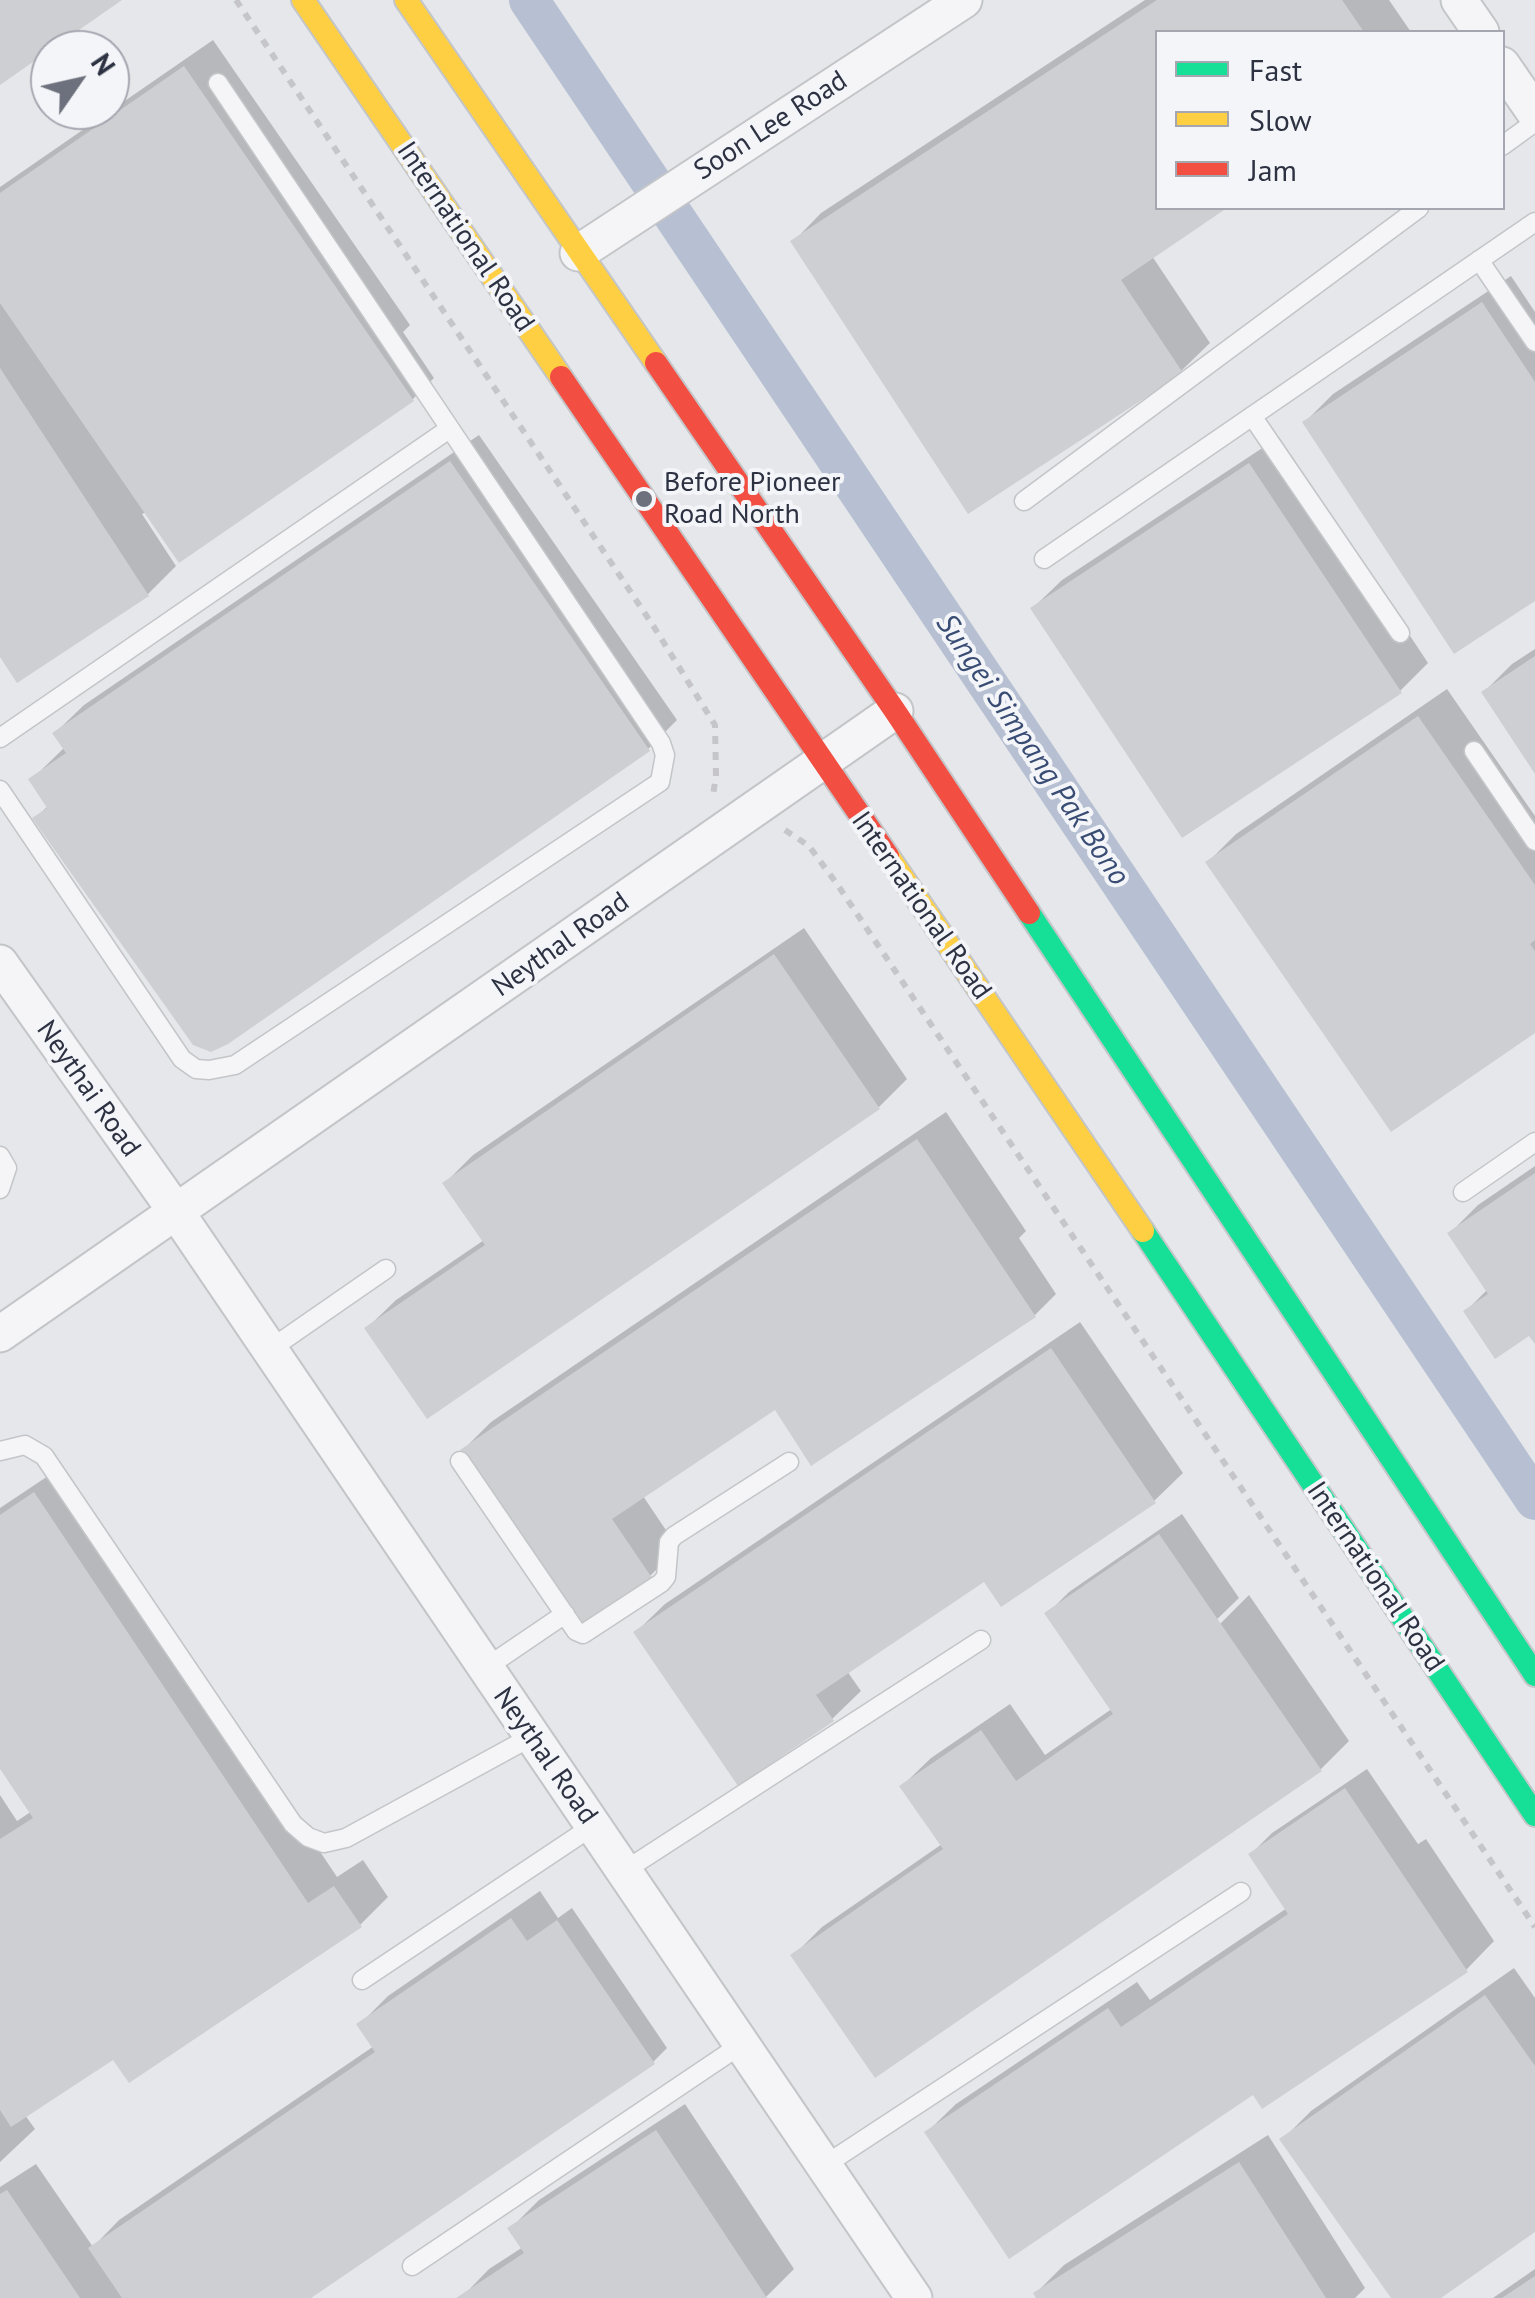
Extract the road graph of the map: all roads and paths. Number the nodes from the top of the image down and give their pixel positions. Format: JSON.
{"nodes":[{"id":1,"x":236,"y":0,"type":"edge"},
{"id":2,"x":304,"y":0,"type":"edge"},
{"id":3,"x":406,"y":0,"type":"edge"},
{"id":4,"x":1459,"y":0,"type":"edge"},
{"id":5,"x":961,"y":1,"type":"edge"},
{"id":6,"x":1480,"y":30,"type":"edge"},
{"id":7,"x":1505,"y":69,"type":"edge"},
{"id":8,"x":218,"y":83,"type":"dead end"},
{"id":9,"x":1535,"y":113,"type":"edge"},
{"id":10,"x":1535,"y":122,"type":"edge"},
{"id":11,"x":1505,"y":144,"type":"edge"},
{"id":12,"x":1416,"y":210,"type":"edge"},
{"id":13,"x":1535,"y":222,"type":"edge"},
{"id":14,"x":578,"y":252,"type":"junction"},
{"id":15,"x":1479,"y":260,"type":"junction"},
{"id":16,"x":1535,"y":342,"type":"edge"},
{"id":17,"x":1252,"y":416,"type":"junction"},
{"id":18,"x":450,"y":429,"type":"junction"},
{"id":19,"x":1024,"y":501,"type":"dead end"},
{"id":20,"x":1044,"y":558,"type":"dead end"},
{"id":21,"x":1400,"y":633,"type":"dead end"},
{"id":22,"x":896,"y":711,"type":"junction"},
{"id":23,"x":0,"y":738,"type":"edge"},
{"id":24,"x":1474,"y":750,"type":"dead end"},
{"id":25,"x":822,"y":762,"type":"junction"},
{"id":26,"x":0,"y":790,"type":"edge"},
{"id":27,"x":755,"y":810,"type":"junction"},
{"id":28,"x":1535,"y":841,"type":"edge"},
{"id":29,"x":700,"y":848,"type":"junction"},
{"id":30,"x":0,"y":963,"type":"edge"},
{"id":31,"x":1535,"y":1142,"type":"edge"},
{"id":32,"x":0,"y":1156,"type":"edge"},
{"id":33,"x":0,"y":1189,"type":"edge"},
{"id":34,"x":1463,"y":1192,"type":"dead end"},
{"id":35,"x":177,"y":1213,"type":"junction"},
{"id":36,"x":386,"y":1269,"type":"dead end"},
{"id":37,"x":0,"y":1334,"type":"edge"},
{"id":38,"x":270,"y":1350,"type":"junction"},
{"id":39,"x":0,"y":1451,"type":"edge"},
{"id":40,"x":460,"y":1461,"type":"dead end"},
{"id":41,"x":789,"y":1462,"type":"dead end"},
{"id":42,"x":565,"y":1614,"type":"junction"},
{"id":43,"x":981,"y":1640,"type":"dead end"},
{"id":44,"x":484,"y":1668,"type":"junction"},
{"id":45,"x":1535,"y":1675,"type":"edge"},
{"id":46,"x":531,"y":1737,"type":"junction"},
{"id":47,"x":1535,"y":1815,"type":"edge"},
{"id":48,"x":593,"y":1826,"type":"junction"},
{"id":49,"x":624,"y":1872,"type":"junction"},
{"id":50,"x":1241,"y":1892,"type":"dead end"},
{"id":51,"x":1535,"y":1926,"type":"edge"},
{"id":52,"x":362,"y":1980,"type":"dead end"},
{"id":53,"x":742,"y":2044,"type":"junction"},
{"id":54,"x":824,"y":2165,"type":"junction"},
{"id":55,"x":412,"y":2266,"type":"dead end"},
{"id":56,"x":914,"y":2298,"type":"edge"}],
"edges":[{"from":1,"to":29,"type":"path"},
{"from":2,"to":25,"type":"main road","name":"International Road"},
{"from":3,"to":14,"type":"main road"},
{"from":4,"to":6,"type":"street"},
{"from":5,"to":14,"type":"street","name":"Soon Lee Road"},
{"from":7,"to":9,"type":"street"},
{"from":8,"to":18,"type":"lane"},
{"from":10,"to":11,"type":"lane"},
{"from":12,"to":19,"type":"lane"},
{"from":13,"to":15,"type":"lane"},
{"from":14,"to":22,"type":"main road"},
{"from":15,"to":16,"type":"lane"},
{"from":15,"to":17,"type":"lane"},
{"from":17,"to":20,"type":"lane"},
{"from":17,"to":21,"type":"lane"},
{"from":18,"to":23,"type":"lane"},
{"from":18,"to":26,"type":"lane"},
{"from":22,"to":25,"type":"street","name":"Neythal Road"},
{"from":22,"to":45,"type":"main road"},
{"from":24,"to":28,"type":"lane"},
{"from":25,"to":27,"type":"street","name":"Neythal Road"},
{"from":25,"to":47,"type":"main road","name":"International Road"},
{"from":27,"to":29,"type":"street","name":"Neythal Road"},
{"from":27,"to":51,"type":"path"},
{"from":29,"to":35,"type":"street","name":"Neythal Road"},
{"from":30,"to":35,"type":"street","name":"Neythai Road"},
{"from":31,"to":34,"type":"lane"},
{"from":32,"to":33,"type":"lane"},
{"from":35,"to":37,"type":"street","name":"Neythal Road"},
{"from":35,"to":38,"type":"street","name":"Neythal Road"},
{"from":36,"to":38,"type":"lane"},
{"from":38,"to":44,"type":"street","name":"Neythal Road"},
{"from":39,"to":46,"type":"lane"},
{"from":40,"to":42,"type":"lane"},
{"from":41,"to":42,"type":"lane"},
{"from":42,"to":44,"type":"lane"},
{"from":43,"to":49,"type":"lane"},
{"from":44,"to":46,"type":"street","name":"Neythal Road"},
{"from":46,"to":48,"type":"street","name":"Neythal Road"},
{"from":48,"to":49,"type":"street","name":"Neythal Road"},
{"from":48,"to":52,"type":"lane"},
{"from":49,"to":53,"type":"street","name":"Neythal Road"},
{"from":50,"to":54,"type":"lane"},
{"from":53,"to":54,"type":"street","name":"Neythal Road"},
{"from":53,"to":55,"type":"lane"},
{"from":54,"to":56,"type":"street","name":"Neythal Road"}]}
